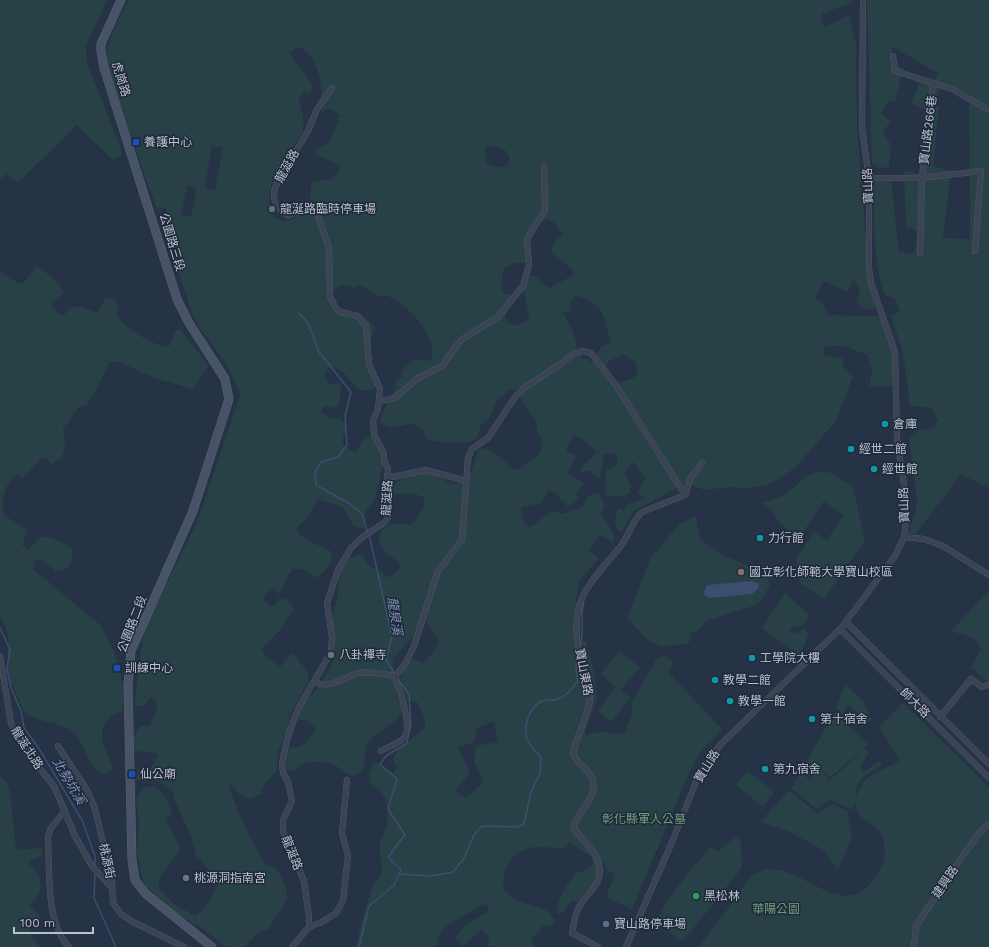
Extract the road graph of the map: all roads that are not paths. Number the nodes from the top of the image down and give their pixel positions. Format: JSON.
{"nodes":[{"id":1,"x":121,"y":0,"type":"edge"},
{"id":2,"x":863,"y":0,"type":"edge"},
{"id":3,"x":893,"y":56,"type":"dead end"},
{"id":4,"x":934,"y":83,"type":"junction"},
{"id":5,"x":332,"y":88,"type":"dead end"},
{"id":6,"x":987,"y":110,"type":"dead end"},
{"id":7,"x":136,"y":167,"type":"joint"},
{"id":8,"x":544,"y":167,"type":"dead end"},
{"id":9,"x":869,"y":178,"type":"junction"},
{"id":10,"x":922,"y":178,"type":"junction"},
{"id":11,"x":976,"y":251,"type":"dead end"},
{"id":12,"x":920,"y":253,"type":"dead end"},
{"id":13,"x":189,"y":323,"type":"joint"},
{"id":14,"x":379,"y":401,"type":"junction"},
{"id":15,"x":702,"y":463,"type":"dead end"},
{"id":16,"x":388,"y":478,"type":"junction"},
{"id":17,"x":466,"y":481,"type":"junction"},
{"id":18,"x":685,"y":494,"type":"junction"},
{"id":19,"x":904,"y":537,"type":"junction"},
{"id":20,"x":989,"y":575,"type":"edge"},
{"id":21,"x":846,"y":622,"type":"junction"},
{"id":22,"x":840,"y":629,"type":"junction"},
{"id":23,"x":0,"y":656,"type":"edge"},
{"id":24,"x":394,"y":676,"type":"junction"},
{"id":25,"x":314,"y":681,"type":"junction"},
{"id":26,"x":989,"y":684,"type":"edge"},
{"id":27,"x":940,"y":717,"type":"junction"},
{"id":28,"x":58,"y":746,"type":"dead end"},
{"id":29,"x":381,"y":751,"type":"dead end"},
{"id":30,"x":989,"y":764,"type":"edge"},
{"id":31,"x":989,"y":778,"type":"edge"},
{"id":32,"x":347,"y":780,"type":"dead end"},
{"id":33,"x":65,"y":810,"type":"junction"},
{"id":34,"x":989,"y":824,"type":"edge"},
{"id":35,"x":111,"y":887,"type":"junction"},
{"id":36,"x":308,"y":927,"type":"junction"},
{"id":37,"x":69,"y":947,"type":"edge"},
{"id":38,"x":184,"y":947,"type":"edge"},
{"id":39,"x":212,"y":947,"type":"edge"},
{"id":40,"x":292,"y":947,"type":"edge"},
{"id":41,"x":598,"y":947,"type":"edge"},
{"id":42,"x":626,"y":947,"type":"edge"},
{"id":43,"x":914,"y":947,"type":"edge"}],
"edges":[{"from":1,"to":7,"type":"main road","name":"虎崗路"},
{"from":2,"to":9,"type":"street","name":"寶山路"},
{"from":3,"to":4,"type":"street"},
{"from":4,"to":6,"type":"street"},
{"from":4,"to":10,"type":"street","name":"寶山路266巷"},
{"from":5,"to":14,"type":"street","name":"龍涎路"},
{"from":7,"to":13,"type":"main road","name":"公園路三段"},
{"from":8,"to":14,"type":"street"},
{"from":9,"to":10,"type":"street","name":"寶山路266巷"},
{"from":9,"to":19,"type":"street","name":"寶山路"},
{"from":10,"to":11,"type":"street","name":"寶山路266巷"},
{"from":10,"to":12,"type":"street","name":"寶山路266巷"},
{"from":13,"to":39,"type":"main road","name":"公園路二段"},
{"from":14,"to":16,"type":"street","name":"龍涎路"},
{"from":15,"to":18,"type":"street"},
{"from":16,"to":17,"type":"street"},
{"from":16,"to":25,"type":"street","name":"龍涎路"},
{"from":17,"to":18,"type":"street"},
{"from":17,"to":24,"type":"street"},
{"from":18,"to":41,"type":"street","name":"寶山東路"},
{"from":19,"to":20,"type":"street"},
{"from":19,"to":21,"type":"street","name":"寶山路"},
{"from":21,"to":22,"type":"street","name":"寶山路"},
{"from":21,"to":27,"type":"street"},
{"from":22,"to":31,"type":"street","name":"師大路"},
{"from":22,"to":42,"type":"street","name":"寶山路"},
{"from":23,"to":33,"type":"street","name":"龍涎北路"},
{"from":24,"to":25,"type":"street"},
{"from":24,"to":29,"type":"street"},
{"from":25,"to":36,"type":"street","name":"龍涎路"},
{"from":26,"to":27,"type":"street"},
{"from":27,"to":30,"type":"street"},
{"from":28,"to":35,"type":"street","name":"桃源街"},
{"from":32,"to":36,"type":"street"},
{"from":33,"to":35,"type":"street","name":"龍涎北路"},
{"from":33,"to":37,"type":"street"},
{"from":34,"to":43,"type":"street","name":"建興路"},
{"from":35,"to":38,"type":"street","name":"桃源街"},
{"from":36,"to":40,"type":"street"}]}
